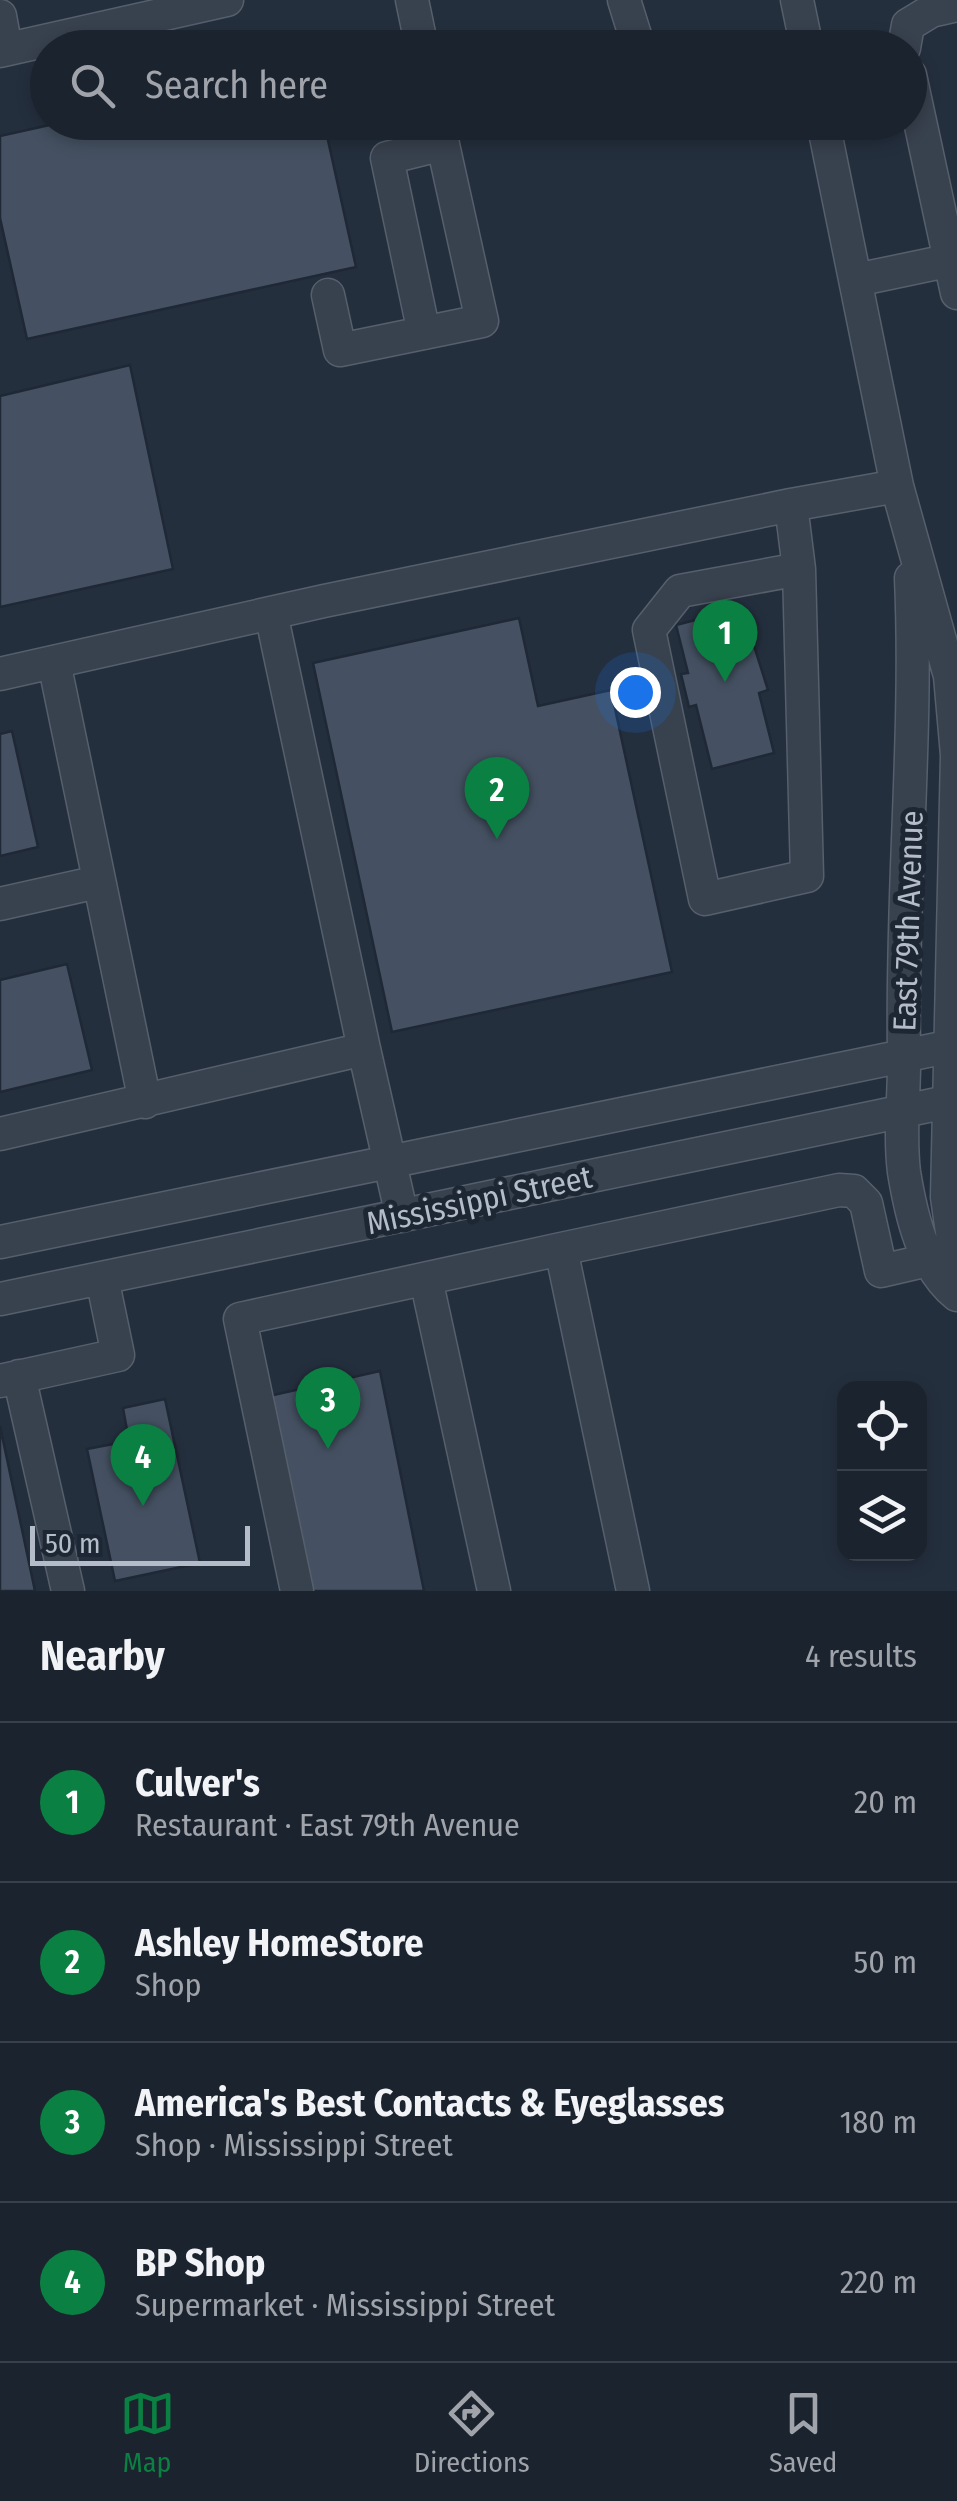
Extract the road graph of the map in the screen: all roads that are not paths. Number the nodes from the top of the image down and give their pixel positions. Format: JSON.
{"nodes":[{"id":1,"x":227,"y":0,"type":"edge"},
{"id":2,"x":412,"y":0,"type":"edge"},
{"id":3,"x":624,"y":0,"type":"edge"},
{"id":4,"x":797,"y":0,"type":"edge"},
{"id":5,"x":957,"y":6,"type":"edge"},
{"id":6,"x":0,"y":16,"type":"edge"},
{"id":7,"x":93,"y":30,"type":"edge"},
{"id":8,"x":418,"y":30,"type":"edge"},
{"id":9,"x":633,"y":30,"type":"edge"},
{"id":10,"x":803,"y":30,"type":"edge"},
{"id":11,"x":907,"y":30,"type":"edge"},
{"id":12,"x":30,"y":44,"type":"edge"},
{"id":13,"x":3,"y":50,"type":"edge"},
{"id":14,"x":426,"y":140,"type":"edge"},
{"id":15,"x":443,"y":140,"type":"edge"},
{"id":16,"x":826,"y":140,"type":"edge"},
{"id":17,"x":925,"y":140,"type":"edge"},
{"id":18,"x":953,"y":259,"type":"edge"},
{"id":19,"x":856,"y":280,"type":"junction"},
{"id":20,"x":957,"y":293,"type":"edge"},
{"id":21,"x":328,"y":295,"type":"dead end"},
{"id":22,"x":424,"y":333,"type":"junction"},
{"id":23,"x":897,"y":486,"type":"junction"},
{"id":24,"x":791,"y":505,"type":"junction"},
{"id":25,"x":909,"y":533,"type":"junction"},
{"id":26,"x":799,"y":570,"type":"junction"},
{"id":27,"x":271,"y":613,"type":"junction"},
{"id":28,"x":54,"y":662,"type":"junction"},
{"id":29,"x":952,"y":664,"type":"edge"},
{"id":30,"x":0,"y":674,"type":"edge"},
{"id":31,"x":957,"y":755,"type":"edge"},
{"id":32,"x":98,"y":882,"type":"junction"},
{"id":33,"x":0,"y":904,"type":"edge"},
{"id":34,"x":954,"y":1045,"type":"edge"},
{"id":35,"x":364,"y":1049,"type":"junction"},
{"id":36,"x":904,"y":1056,"type":"junction"},
{"id":37,"x":952,"y":1101,"type":"edge"},
{"id":38,"x":145,"y":1102,"type":"junction"},
{"id":39,"x":901,"y":1112,"type":"junction"},
{"id":40,"x":0,"y":1134,"type":"edge"},
{"id":41,"x":390,"y":1161,"type":"junction"},
{"id":42,"x":402,"y":1216,"type":"junction"},
{"id":43,"x":0,"y":1242,"type":"edge"},
{"id":44,"x":561,"y":1249,"type":"junction"},
{"id":45,"x":947,"y":1260,"type":"edge"},
{"id":46,"x":102,"y":1278,"type":"junction"},
{"id":47,"x":426,"y":1279,"type":"junction"},
{"id":48,"x":957,"y":1295,"type":"edge"},
{"id":49,"x":0,"y":1299,"type":"edge"},
{"id":50,"x":10,"y":1379,"type":"edge"},
{"id":51,"x":68,"y":1591,"type":"edge"},
{"id":52,"x":297,"y":1591,"type":"edge"},
{"id":53,"x":494,"y":1591,"type":"edge"},
{"id":54,"x":633,"y":1591,"type":"edge"}],
"edges":[{"from":1,"to":7,"type":"street"},
{"from":2,"to":8,"type":"street"},
{"from":3,"to":9,"type":"street"},
{"from":4,"to":10,"type":"street"},
{"from":5,"to":11,"type":"street"},
{"from":6,"to":13,"type":"street"},
{"from":12,"to":13,"type":"street"},
{"from":14,"to":22,"type":"street"},
{"from":15,"to":22,"type":"street"},
{"from":16,"to":19,"type":"street","name":"East 79th Avenue"},
{"from":17,"to":18,"type":"street"},
{"from":18,"to":19,"type":"street"},
{"from":18,"to":20,"type":"street"},
{"from":19,"to":23,"type":"street","name":"East 79th Avenue"},
{"from":21,"to":22,"type":"street"},
{"from":23,"to":24,"type":"street"},
{"from":23,"to":25,"type":"street","name":"East 79th Avenue"},
{"from":24,"to":26,"type":"street"},
{"from":24,"to":27,"type":"street"},
{"from":25,"to":29,"type":"street","name":"East 79th Avenue"},
{"from":25,"to":36,"type":"street","name":"East 79th Avenue"},
{"from":26,"to":26,"type":"street"},
{"from":27,"to":28,"type":"street"},
{"from":27,"to":35,"type":"street"},
{"from":28,"to":30,"type":"street"},
{"from":28,"to":32,"type":"street"},
{"from":29,"to":31,"type":"street","name":"East 79th Avenue"},
{"from":31,"to":34,"type":"street","name":"East 79th Avenue"},
{"from":32,"to":33,"type":"street"},
{"from":32,"to":38,"type":"street"},
{"from":34,"to":36,"type":"street","name":"Mississippi Street"},
{"from":34,"to":37,"type":"street","name":"East 79th Avenue"},
{"from":35,"to":38,"type":"street"},
{"from":35,"to":41,"type":"street"},
{"from":36,"to":39,"type":"street","name":"East 79th Avenue"},
{"from":36,"to":41,"type":"street","name":"Mississippi Street"},
{"from":37,"to":39,"type":"street","name":"Mississippi Street"},
{"from":37,"to":45,"type":"street","name":"East 79th Avenue"},
{"from":38,"to":40,"type":"street"},
{"from":39,"to":42,"type":"street","name":"Mississippi Street"},
{"from":39,"to":45,"type":"street","name":"East 79th Avenue"},
{"from":41,"to":42,"type":"street"},
{"from":41,"to":43,"type":"street","name":"Mississippi Street"},
{"from":42,"to":46,"type":"street","name":"Mississippi Street"},
{"from":44,"to":45,"type":"street"},
{"from":44,"to":47,"type":"street"},
{"from":44,"to":54,"type":"street"},
{"from":45,"to":48,"type":"street","name":"East 79th Avenue"},
{"from":46,"to":49,"type":"street","name":"Mississippi Street"},
{"from":46,"to":50,"type":"street"},
{"from":47,"to":52,"type":"street"},
{"from":47,"to":53,"type":"street"},
{"from":50,"to":51,"type":"street"}]}
